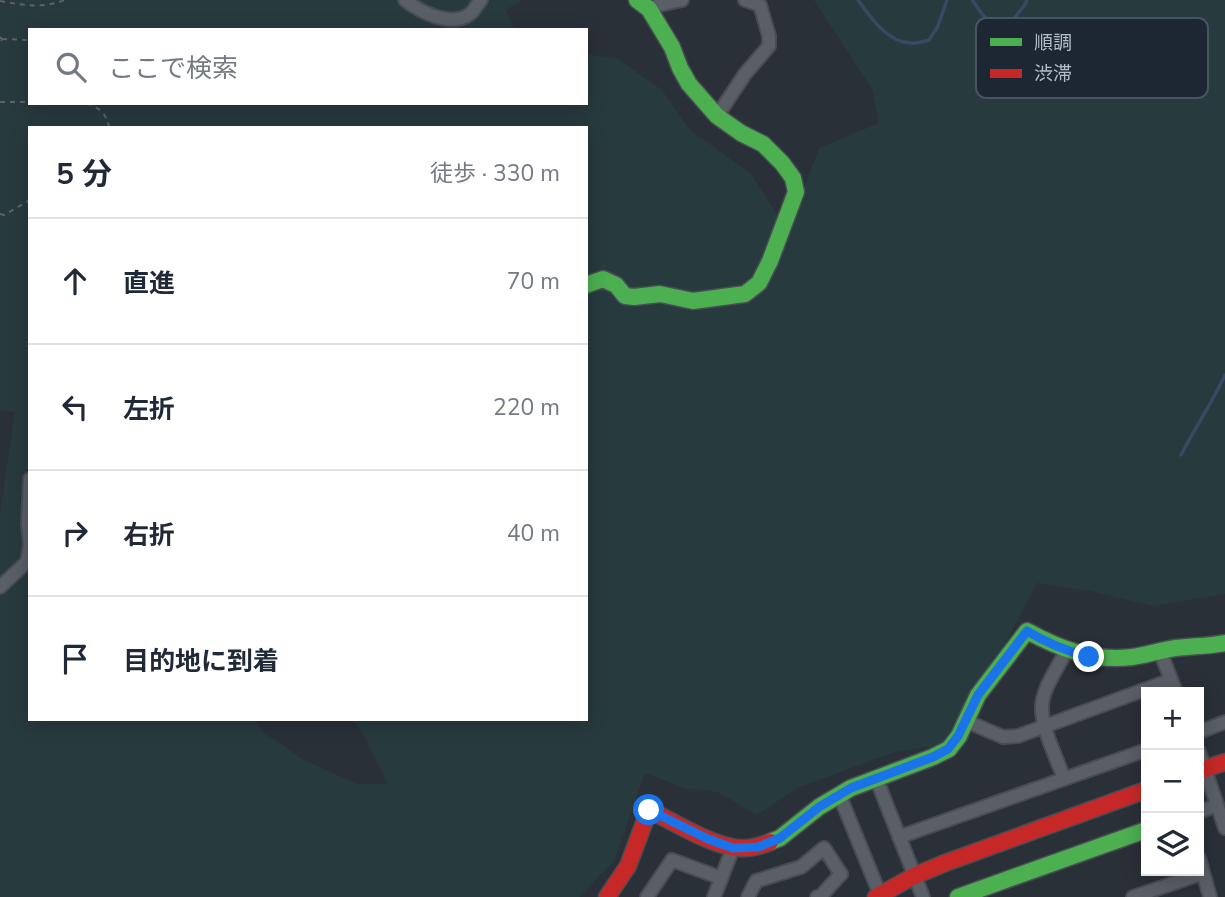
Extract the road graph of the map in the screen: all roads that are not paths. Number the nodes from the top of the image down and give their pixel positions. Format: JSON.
{"nodes":[{"id":1,"x":405,"y":0,"type":"edge"},
{"id":2,"x":481,"y":0,"type":"edge"},
{"id":3,"x":682,"y":0,"type":"edge"},
{"id":4,"x":745,"y":0,"type":"edge"},
{"id":5,"x":643,"y":5,"type":"edge"},
{"id":6,"x":717,"y":116,"type":"junction"},
{"id":7,"x":588,"y":284,"type":"edge"},
{"id":8,"x":28,"y":556,"type":"edge"},
{"id":9,"x":0,"y":587,"type":"edge"},
{"id":10,"x":1224,"y":648,"type":"edge"},
{"id":11,"x":1066,"y":651,"type":"junction"},
{"id":12,"x":1160,"y":651,"type":"junction"},
{"id":13,"x":1173,"y":686,"type":"edge"},
{"id":14,"x":966,"y":721,"type":"junction"},
{"id":15,"x":1225,"y":722,"type":"edge"},
{"id":16,"x":1045,"y":725,"type":"junction"},
{"id":17,"x":1204,"y":730,"type":"edge"},
{"id":18,"x":1141,"y":752,"type":"edge"},
{"id":19,"x":1225,"y":762,"type":"edge"},
{"id":20,"x":1204,"y":769,"type":"edge"},
{"id":21,"x":1204,"y":775,"type":"edge"},
{"id":22,"x":876,"y":778,"type":"junction"},
{"id":23,"x":1064,"y":779,"type":"junction"},
{"id":24,"x":1141,"y":792,"type":"edge"},
{"id":25,"x":839,"y":794,"type":"junction"},
{"id":26,"x":1217,"y":805,"type":"junction"},
{"id":27,"x":1204,"y":810,"type":"edge"},
{"id":28,"x":1225,"y":828,"type":"edge"},
{"id":29,"x":1141,"y":833,"type":"edge"},
{"id":30,"x":899,"y":837,"type":"junction"},
{"id":31,"x":733,"y":848,"type":"junction"},
{"id":32,"x":914,"y":876,"type":"junction"},
{"id":33,"x":1194,"y":876,"type":"edge"},
{"id":34,"x":1204,"y":876,"type":"edge"},
{"id":35,"x":721,"y":878,"type":"junction"},
{"id":36,"x":879,"y":896,"type":"edge"},
{"id":37,"x":607,"y":897,"type":"edge"},
{"id":38,"x":648,"y":897,"type":"edge"},
{"id":39,"x":713,"y":897,"type":"edge"},
{"id":40,"x":748,"y":897,"type":"edge"},
{"id":41,"x":817,"y":897,"type":"edge"},
{"id":42,"x":923,"y":897,"type":"edge"},
{"id":43,"x":958,"y":897,"type":"edge"},
{"id":44,"x":1133,"y":897,"type":"edge"},
{"id":45,"x":1210,"y":897,"type":"edge"}],
"edges":[{"from":1,"to":2,"type":"street"},
{"from":3,"to":5,"type":"street"},
{"from":4,"to":6,"type":"street"},
{"from":5,"to":6,"type":"street"},
{"from":6,"to":7,"type":"street"},
{"from":8,"to":9,"type":"street"},
{"from":10,"to":12,"type":"street"},
{"from":11,"to":12,"type":"street"},
{"from":11,"to":14,"type":"street"},
{"from":11,"to":16,"type":"street"},
{"from":12,"to":13,"type":"street"},
{"from":13,"to":16,"type":"street"},
{"from":14,"to":16,"type":"street"},
{"from":14,"to":22,"type":"street"},
{"from":15,"to":17,"type":"street"},
{"from":16,"to":23,"type":"street"},
{"from":18,"to":23,"type":"street"},
{"from":19,"to":20,"type":"street"},
{"from":21,"to":26,"type":"street"},
{"from":22,"to":25,"type":"street"},
{"from":22,"to":30,"type":"street"},
{"from":23,"to":30,"type":"street"},
{"from":24,"to":32,"type":"street"},
{"from":25,"to":31,"type":"street"},
{"from":25,"to":36,"type":"street"},
{"from":26,"to":27,"type":"street"},
{"from":26,"to":28,"type":"street"},
{"from":29,"to":43,"type":"street"},
{"from":30,"to":32,"type":"street"},
{"from":31,"to":35,"type":"street"},
{"from":31,"to":37,"type":"street"},
{"from":32,"to":36,"type":"street"},
{"from":32,"to":42,"type":"street"},
{"from":33,"to":44,"type":"street"},
{"from":34,"to":45,"type":"street"},
{"from":35,"to":38,"type":"street"},
{"from":35,"to":39,"type":"street"},
{"from":40,"to":41,"type":"street"}]}
